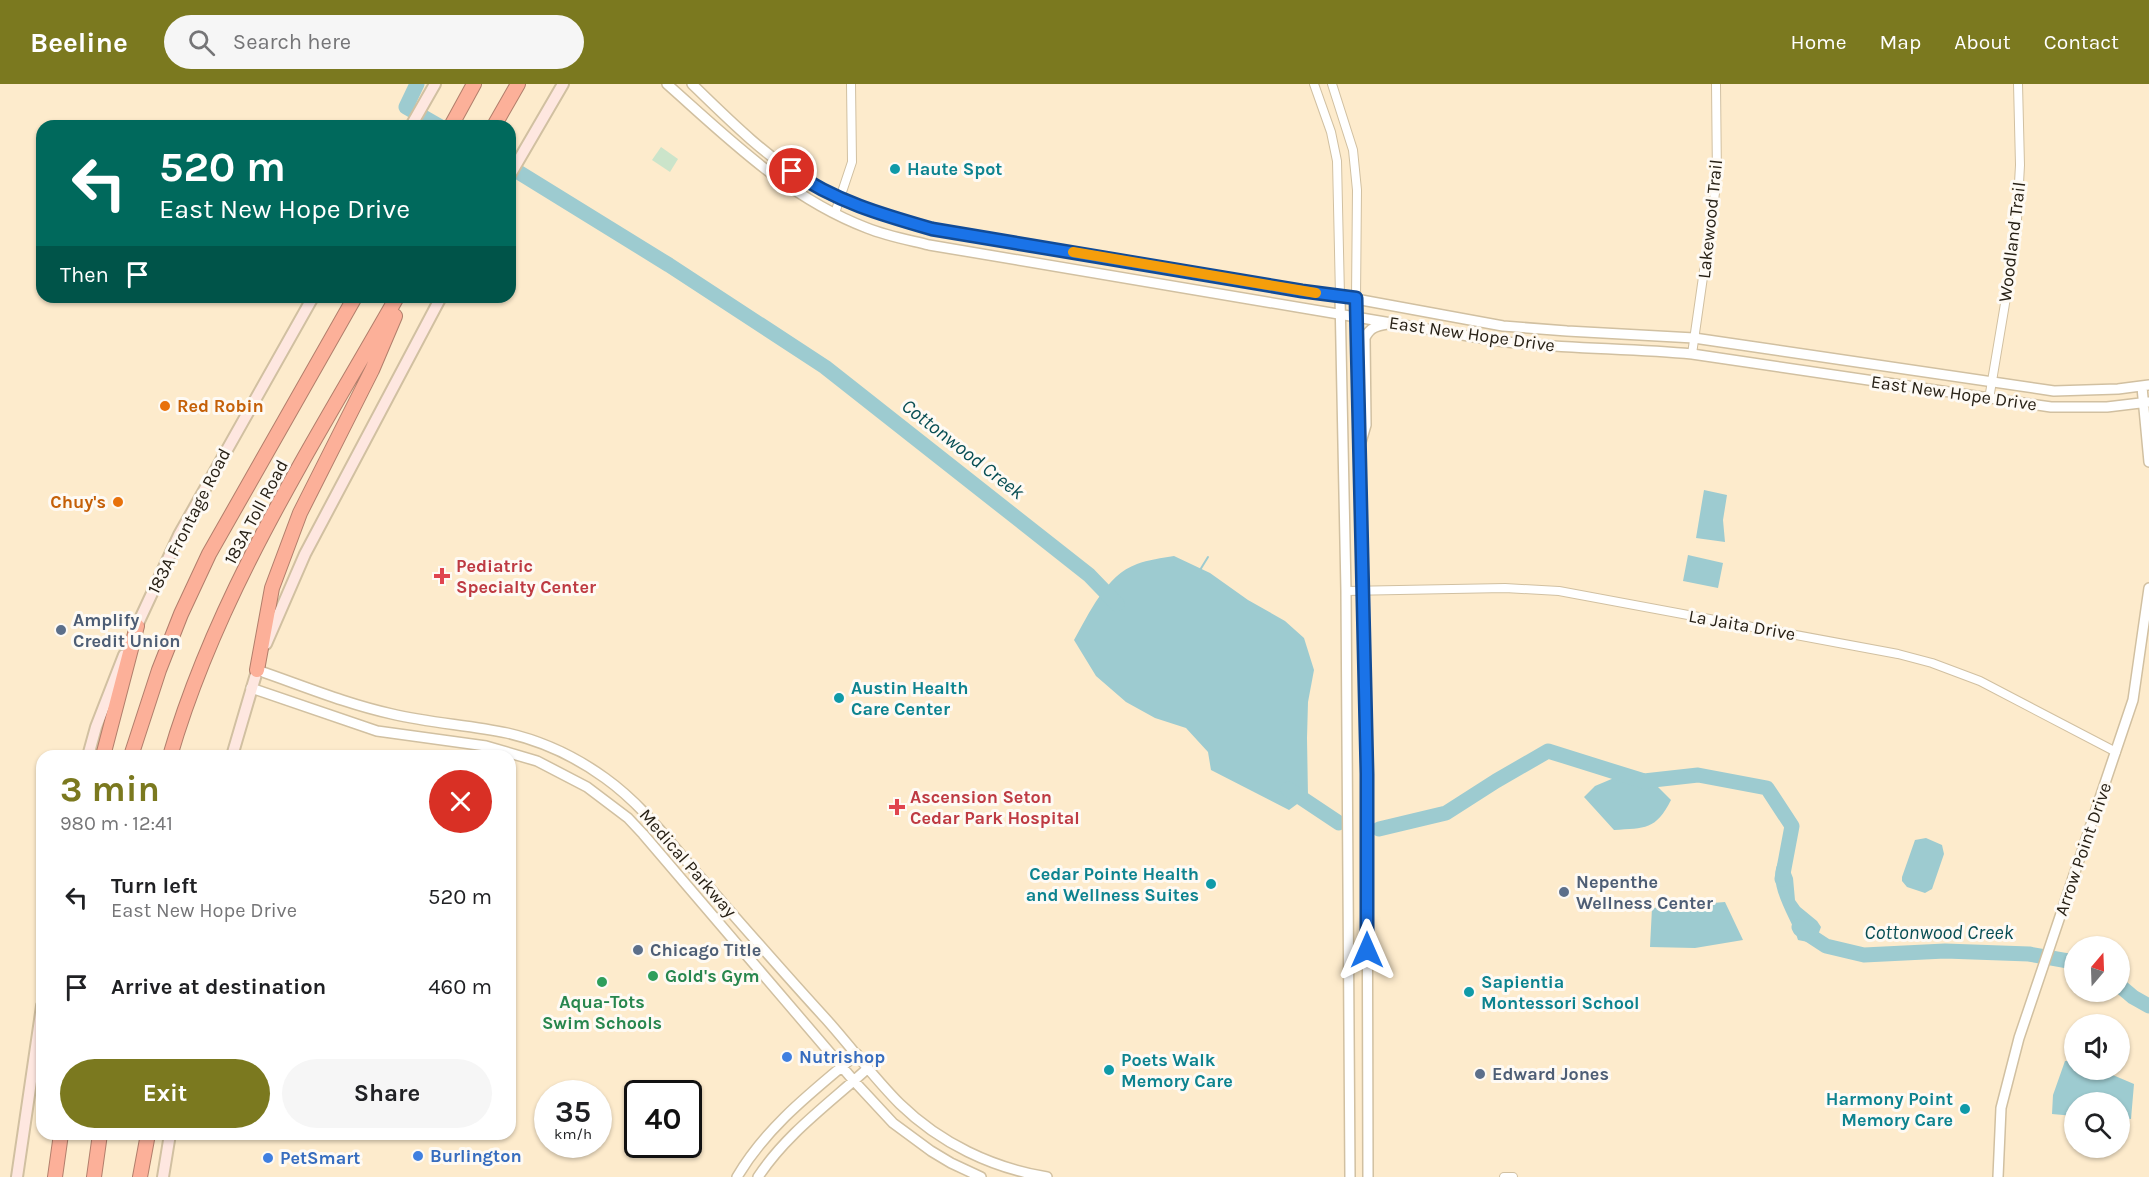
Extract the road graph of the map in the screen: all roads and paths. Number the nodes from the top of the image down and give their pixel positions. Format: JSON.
{"nodes":[{"id":1,"x":435,"y":84,"type":"edge"},
{"id":2,"x":474,"y":84,"type":"edge"},
{"id":3,"x":518,"y":84,"type":"edge"},
{"id":4,"x":563,"y":84,"type":"edge"},
{"id":5,"x":667,"y":84,"type":"edge"},
{"id":6,"x":692,"y":84,"type":"edge"},
{"id":7,"x":851,"y":84,"type":"edge"},
{"id":8,"x":1314,"y":84,"type":"edge"},
{"id":9,"x":1332,"y":84,"type":"edge"},
{"id":10,"x":1716,"y":84,"type":"edge"},
{"id":11,"x":2018,"y":84,"type":"edge"},
{"id":12,"x":1337,"y":94,"type":"junction"},
{"id":13,"x":1322,"y":101,"type":"junction"},
{"id":14,"x":414,"y":120,"type":"edge"},
{"id":15,"x":454,"y":120,"type":"edge"},
{"id":16,"x":497,"y":120,"type":"edge"},
{"id":17,"x":516,"y":164,"type":"edge"},
{"id":18,"x":840,"y":199,"type":"junction"},
{"id":19,"x":835,"y":213,"type":"junction"},
{"id":20,"x":1086,"y":255,"type":"junction"},
{"id":21,"x":1077,"y":269,"type":"junction"},
{"id":22,"x":1340,"y":296,"type":"junction"},
{"id":23,"x":1356,"y":298,"type":"junction"},
{"id":24,"x":310,"y":303,"type":"edge"},
{"id":25,"x":352,"y":303,"type":"edge"},
{"id":26,"x":394,"y":303,"type":"edge"},
{"id":27,"x":400,"y":303,"type":"edge"},
{"id":28,"x":438,"y":303,"type":"edge"},
{"id":29,"x":1340,"y":314,"type":"junction"},
{"id":30,"x":1356,"y":316,"type":"junction"},
{"id":31,"x":1390,"y":323,"type":"junction"},
{"id":32,"x":1695,"y":338,"type":"junction"},
{"id":33,"x":1692,"y":354,"type":"junction"},
{"id":34,"x":1992,"y":383,"type":"junction"},
{"id":35,"x":2146,"y":386,"type":"edge"},
{"id":36,"x":1989,"y":399,"type":"junction"},
{"id":37,"x":2146,"y":403,"type":"edge"},
{"id":38,"x":1358,"y":453,"type":"junction"},
{"id":39,"x":2149,"y":462,"type":"edge"},
{"id":40,"x":2149,"y":588,"type":"edge"},
{"id":41,"x":1346,"y":591,"type":"junction"},
{"id":42,"x":1364,"y":591,"type":"junction"},
{"id":43,"x":137,"y":626,"type":"junction"},
{"id":44,"x":257,"y":670,"type":"junction"},
{"id":45,"x":251,"y":688,"type":"junction"},
{"id":46,"x":489,"y":730,"type":"junction"},
{"id":47,"x":486,"y":746,"type":"junction"},
{"id":48,"x":90,"y":750,"type":"edge"},
{"id":49,"x":105,"y":750,"type":"edge"},
{"id":50,"x":133,"y":750,"type":"edge"},
{"id":51,"x":172,"y":750,"type":"edge"},
{"id":52,"x":233,"y":750,"type":"edge"},
{"id":53,"x":500,"y":750,"type":"edge"},
{"id":54,"x":2116,"y":752,"type":"junction"},
{"id":55,"x":516,"y":755,"type":"edge"},
{"id":56,"x":687,"y":861,"type":"junction"},
{"id":57,"x":675,"y":871,"type":"junction"},
{"id":58,"x":36,"y":1047,"type":"edge"},
{"id":59,"x":857,"y":1054,"type":"junction"},
{"id":60,"x":843,"y":1066,"type":"junction"},
{"id":61,"x":868,"y":1068,"type":"junction"},
{"id":62,"x":854,"y":1081,"type":"junction"},
{"id":63,"x":60,"y":1140,"type":"edge"},
{"id":64,"x":99,"y":1140,"type":"edge"},
{"id":65,"x":147,"y":1140,"type":"edge"},
{"id":66,"x":169,"y":1140,"type":"edge"},
{"id":67,"x":17,"y":1177,"type":"edge"},
{"id":68,"x":55,"y":1177,"type":"edge"},
{"id":69,"x":94,"y":1177,"type":"edge"},
{"id":70,"x":140,"y":1177,"type":"edge"},
{"id":71,"x":163,"y":1177,"type":"edge"},
{"id":72,"x":737,"y":1177,"type":"edge"},
{"id":73,"x":758,"y":1177,"type":"edge"},
{"id":74,"x":981,"y":1177,"type":"edge"},
{"id":75,"x":1047,"y":1177,"type":"edge"},
{"id":76,"x":1350,"y":1177,"type":"edge"},
{"id":77,"x":1368,"y":1177,"type":"edge"},
{"id":78,"x":1504,"y":1177,"type":"edge"},
{"id":79,"x":1513,"y":1177,"type":"edge"},
{"id":80,"x":1998,"y":1177,"type":"edge"}],
"edges":[{"from":1,"to":14,"type":"main road"},
{"from":2,"to":15,"type":"highway"},
{"from":3,"to":16,"type":"highway"},
{"from":4,"to":17,"type":"main road"},
{"from":5,"to":19,"type":"street","name":"East New Hope Drive"},
{"from":6,"to":18,"type":"street","name":"East New Hope Drive"},
{"from":7,"to":18,"type":"street"},
{"from":8,"to":13,"type":"street"},
{"from":9,"to":12,"type":"street"},
{"from":10,"to":32,"type":"street","name":"Lakewood Trail"},
{"from":11,"to":34,"type":"street","name":"Woodland Trail"},
{"from":12,"to":13,"type":"street"},
{"from":12,"to":23,"type":"street"},
{"from":13,"to":22,"type":"street"},
{"from":18,"to":19,"type":"street"},
{"from":18,"to":20,"type":"street","name":"East New Hope Drive"},
{"from":19,"to":21,"type":"street","name":"East New Hope Drive"},
{"from":20,"to":21,"type":"street"},
{"from":20,"to":22,"type":"street","name":"East New Hope Drive"},
{"from":21,"to":29,"type":"street","name":"East New Hope Drive"},
{"from":22,"to":23,"type":"street","name":"East New Hope Drive"},
{"from":22,"to":29,"type":"street"},
{"from":23,"to":30,"type":"street"},
{"from":23,"to":32,"type":"street","name":"East New Hope Drive"},
{"from":24,"to":43,"type":"main road","name":"183A Frontage Road"},
{"from":25,"to":50,"type":"highway","name":"183A Toll Road"},
{"from":26,"to":51,"type":"highway","name":"183A Toll Road"},
{"from":27,"to":44,"type":"highway"},
{"from":28,"to":44,"type":"main road"},
{"from":29,"to":30,"type":"street","name":"East New Hope Drive"},
{"from":29,"to":41,"type":"street"},
{"from":30,"to":31,"type":"street","name":"East New Hope Drive"},
{"from":30,"to":38,"type":"street"},
{"from":31,"to":33,"type":"street","name":"East New Hope Drive"},
{"from":31,"to":38,"type":"street"},
{"from":32,"to":33,"type":"street","name":"Lakewood Trail"},
{"from":32,"to":34,"type":"street","name":"East New Hope Drive"},
{"from":33,"to":36,"type":"street","name":"East New Hope Drive"},
{"from":34,"to":35,"type":"street","name":"East New Hope Drive"},
{"from":34,"to":36,"type":"street","name":"Woodland Trail"},
{"from":35,"to":37,"type":"street"},
{"from":36,"to":37,"type":"street","name":"East New Hope Drive"},
{"from":37,"to":39,"type":"street"},
{"from":38,"to":42,"type":"street"},
{"from":40,"to":54,"type":"street","name":"Arrow Point Drive"},
{"from":41,"to":42,"type":"street","name":"La Jaita Drive"},
{"from":41,"to":76,"type":"street"},
{"from":42,"to":54,"type":"street","name":"La Jaita Drive"},
{"from":42,"to":77,"type":"street"},
{"from":43,"to":48,"type":"main road","name":"183A Frontage Road"},
{"from":43,"to":49,"type":"highway"},
{"from":44,"to":45,"type":"main road"},
{"from":44,"to":46,"type":"street","name":"Medical Parkway"},
{"from":45,"to":47,"type":"street","name":"Medical Parkway"},
{"from":45,"to":52,"type":"main road"},
{"from":46,"to":47,"type":"street"},
{"from":46,"to":56,"type":"street","name":"Medical Parkway"},
{"from":47,"to":53,"type":"street","name":"Medical Parkway"},
{"from":54,"to":80,"type":"street","name":"Arrow Point Drive"},
{"from":55,"to":57,"type":"street","name":"Medical Parkway"},
{"from":56,"to":57,"type":"street"},
{"from":56,"to":59,"type":"street","name":"Medical Parkway"},
{"from":57,"to":60,"type":"street","name":"Medical Parkway"},
{"from":58,"to":67,"type":"main road"},
{"from":59,"to":60,"type":"street"},
{"from":59,"to":61,"type":"street","name":"Medical Parkway"},
{"from":60,"to":62,"type":"street","name":"Medical Parkway"},
{"from":60,"to":72,"type":"street"},
{"from":61,"to":62,"type":"street"},
{"from":61,"to":75,"type":"street","name":"Medical Parkway"},
{"from":62,"to":73,"type":"street"},
{"from":62,"to":74,"type":"street","name":"Medical Parkway"},
{"from":63,"to":68,"type":"highway"},
{"from":64,"to":69,"type":"highway"},
{"from":65,"to":70,"type":"highway"},
{"from":66,"to":71,"type":"main road"},
{"from":78,"to":79,"type":"street"}]}
